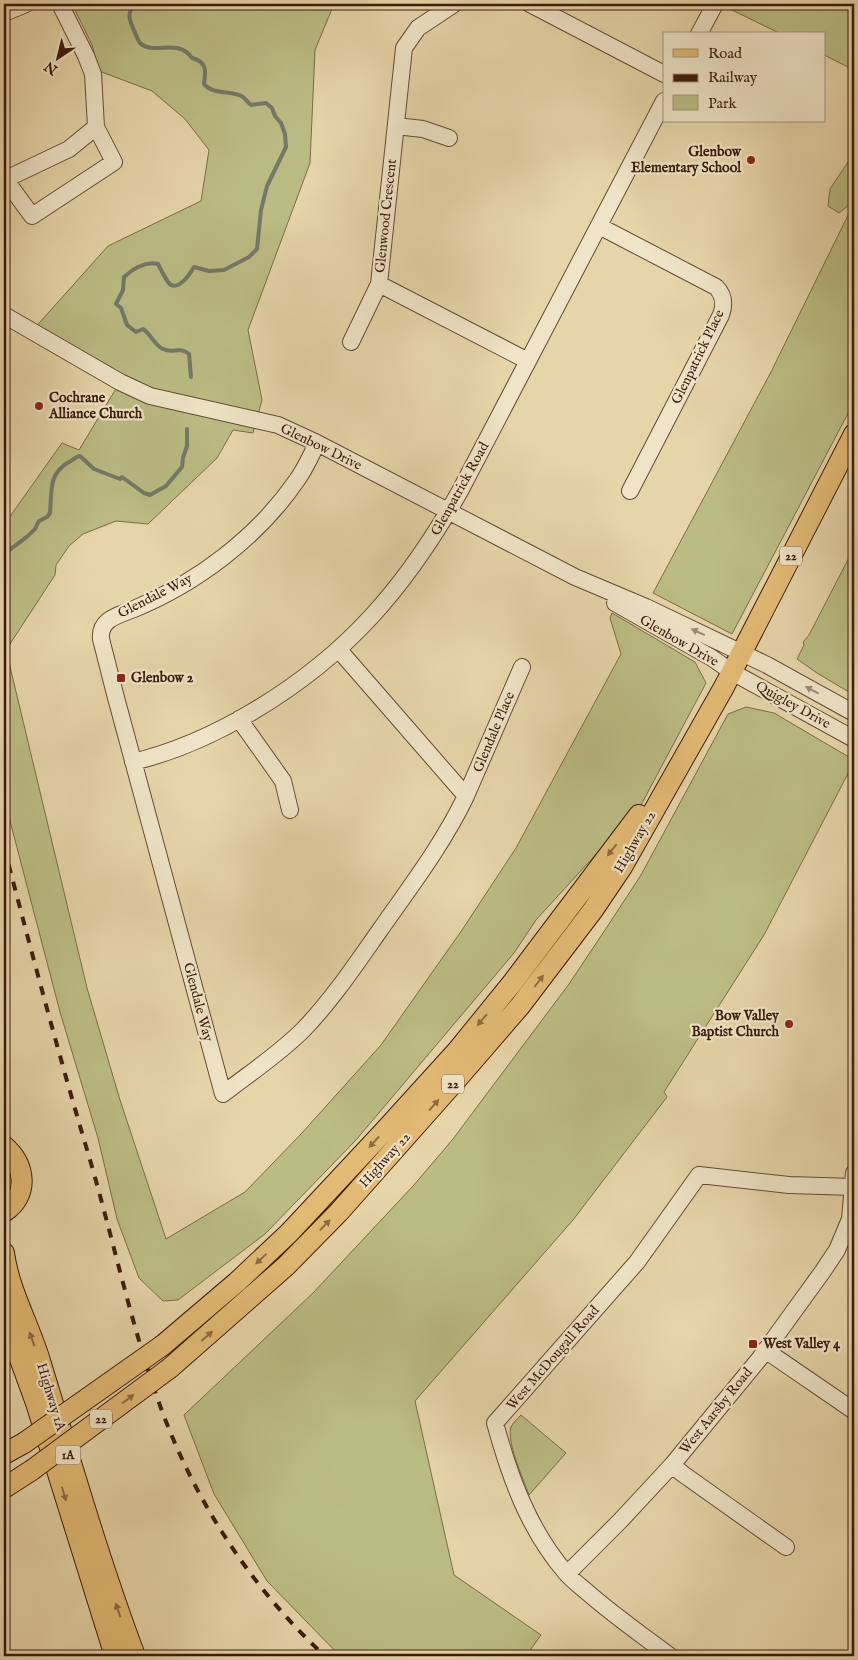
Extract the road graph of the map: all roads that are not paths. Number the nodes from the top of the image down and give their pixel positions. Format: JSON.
{"nodes":[{"id":1,"x":26,"y":4,"type":"edge"},
{"id":2,"x":60,"y":4,"type":"edge"},
{"id":3,"x":454,"y":4,"type":"edge"},
{"id":4,"x":530,"y":4,"type":"edge"},
{"id":5,"x":714,"y":4,"type":"edge"},
{"id":6,"x":4,"y":13,"type":"edge"},
{"id":7,"x":700,"y":32,"type":"edge"},
{"id":8,"x":663,"y":73,"type":"edge"},
{"id":9,"x":663,"y":103,"type":"edge"},
{"id":10,"x":396,"y":126,"type":"junction"},
{"id":11,"x":96,"y":127,"type":"junction"},
{"id":12,"x":449,"y":138,"type":"dead end"},
{"id":13,"x":4,"y":179,"type":"edge"},
{"id":14,"x":599,"y":226,"type":"junction"},
{"id":15,"x":379,"y":284,"type":"junction"},
{"id":16,"x":4,"y":315,"type":"edge"},
{"id":17,"x":350,"y":342,"type":"dead end"},
{"id":18,"x":528,"y":361,"type":"junction"},
{"id":19,"x":854,"y":434,"type":"edge"},
{"id":20,"x":317,"y":443,"type":"junction"},
{"id":21,"x":630,"y":491,"type":"dead end"},
{"id":22,"x":449,"y":512,"type":"junction"},
{"id":23,"x":575,"y":577,"type":"junction"},
{"id":24,"x":339,"y":650,"type":"junction"},
{"id":25,"x":742,"y":653,"type":"junction"},
{"id":26,"x":522,"y":667,"type":"dead end"},
{"id":27,"x":732,"y":672,"type":"junction"},
{"id":28,"x":854,"y":713,"type":"edge"},
{"id":29,"x":239,"y":719,"type":"junction"},
{"id":30,"x":854,"y":739,"type":"edge"},
{"id":31,"x":685,"y":756,"type":"junction"},
{"id":32,"x":133,"y":762,"type":"junction"},
{"id":33,"x":466,"y":796,"type":"junction"},
{"id":34,"x":290,"y":810,"type":"dead end"},
{"id":35,"x":4,"y":1146,"type":"edge"},
{"id":36,"x":854,"y":1182,"type":"edge"},
{"id":37,"x":10,"y":1206,"type":"edge"},
{"id":38,"x":4,"y":1230,"type":"edge"},
{"id":39,"x":4,"y":1252,"type":"edge"},
{"id":40,"x":4,"y":1315,"type":"edge"},
{"id":41,"x":766,"y":1350,"type":"junction"},
{"id":42,"x":854,"y":1411,"type":"edge"},
{"id":43,"x":4,"y":1454,"type":"edge"},
{"id":44,"x":672,"y":1465,"type":"junction"},
{"id":45,"x":4,"y":1488,"type":"edge"},
{"id":46,"x":786,"y":1547,"type":"dead end"},
{"id":47,"x":567,"y":1574,"type":"junction"},
{"id":48,"x":115,"y":1656,"type":"edge"},
{"id":49,"x":135,"y":1656,"type":"edge"},
{"id":50,"x":670,"y":1656,"type":"edge"}],
"edges":[{"from":1,"to":6,"type":"street"},
{"from":2,"to":11,"type":"street"},
{"from":3,"to":10,"type":"street","name":"Glenwood Crescent"},
{"from":4,"to":8,"type":"street"},
{"from":5,"to":7,"type":"street"},
{"from":9,"to":14,"type":"street","name":"Glenpatrick Road"},
{"from":10,"to":12,"type":"street"},
{"from":10,"to":15,"type":"street","name":"Glenwood Crescent"},
{"from":11,"to":13,"type":"street"},
{"from":11,"to":13,"type":"street"},
{"from":14,"to":18,"type":"street","name":"Glenpatrick Road"},
{"from":14,"to":21,"type":"street","name":"Glenpatrick Place"},
{"from":15,"to":17,"type":"street"},
{"from":15,"to":18,"type":"street","name":"Glenwood Crescent"},
{"from":16,"to":20,"type":"street","name":"Glenbow Drive"},
{"from":18,"to":22,"type":"street","name":"Glenpatrick Road"},
{"from":19,"to":25,"type":"main road","name":"Highway 22","number":"22"},
{"from":20,"to":22,"type":"street","name":"Glenbow Drive"},
{"from":20,"to":32,"type":"street","name":"Glendale Way"},
{"from":22,"to":23,"type":"street","name":"Glenbow Drive"},
{"from":22,"to":24,"type":"street","name":"Glenpatrick Road"},
{"from":25,"to":23,"type":"street","name":"Glenbow Drive","one_way":true},
{"from":23,"to":27,"type":"street","name":"Glenbow Drive"},
{"from":24,"to":29,"type":"street","name":"Glenpatrick Road"},
{"from":24,"to":33,"type":"street"},
{"from":25,"to":27,"type":"main road","name":"Highway 22","number":"22"},
{"from":28,"to":25,"type":"street","name":"Quigley Drive","one_way":true},
{"from":26,"to":33,"type":"street","name":"Glendale Place"},
{"from":27,"to":30,"type":"street","name":"Quigley Drive"},
{"from":27,"to":31,"type":"main road","name":"Highway 22","number":"22"},
{"from":29,"to":32,"type":"street","name":"Glenpatrick Road"},
{"from":29,"to":34,"type":"street"},
{"from":31,"to":43,"type":"main road","name":"Highway 22","number":"22","one_way":true,"bridge":true},
{"from":45,"to":31,"type":"main road","name":"Highway 22","number":"22","one_way":true,"bridge":true},
{"from":32,"to":33,"type":"street","name":"Glendale Way"},
{"from":35,"to":37,"type":"main road"},
{"from":36,"to":41,"type":"street","name":"West Aarsby Road"},
{"from":36,"to":47,"type":"street","name":"West McDougall Road"},
{"from":37,"to":38,"type":"main road"},
{"from":49,"to":39,"type":"main road","name":"Highway 1A","number":"1A","one_way":true},
{"from":40,"to":48,"type":"main road","name":"Highway 1A","number":"1A","one_way":true},
{"from":41,"to":42,"type":"street"},
{"from":41,"to":44,"type":"street","name":"West Aarsby Road"},
{"from":44,"to":46,"type":"street"},
{"from":44,"to":47,"type":"street","name":"West Aarsby Road"},
{"from":47,"to":50,"type":"street","name":"West McDougall Road"}]}
